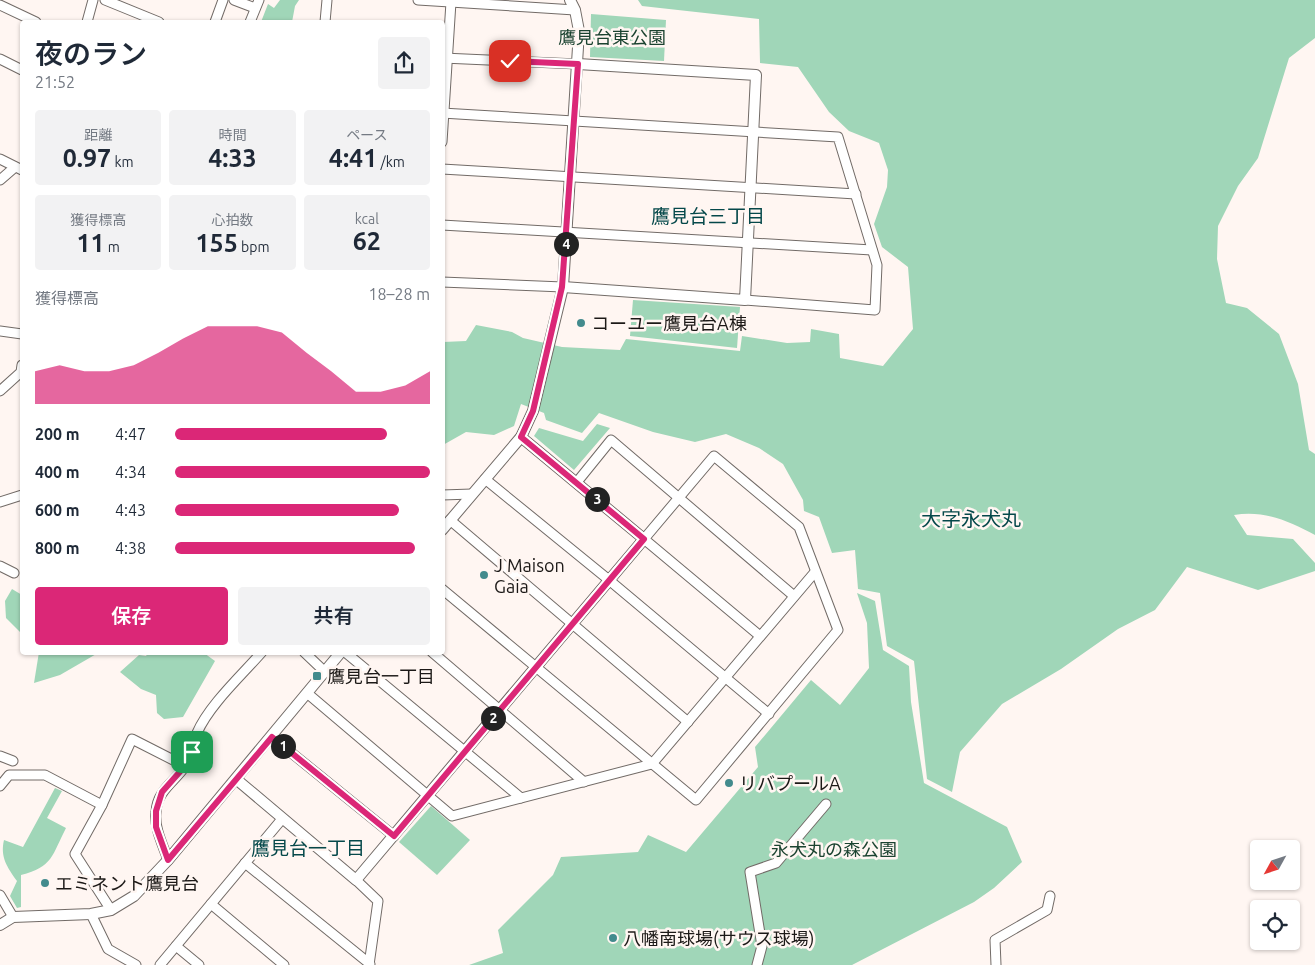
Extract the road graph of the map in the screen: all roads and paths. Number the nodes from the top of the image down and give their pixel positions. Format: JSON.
{"nodes":[{"id":1,"x":93,"y":0,"type":"edge"},
{"id":2,"x":105,"y":0,"type":"edge"},
{"id":3,"x":223,"y":0,"type":"edge"},
{"id":4,"x":234,"y":0,"type":"edge"},
{"id":5,"x":327,"y":0,"type":"edge"},
{"id":6,"x":418,"y":0,"type":"edge"},
{"id":7,"x":570,"y":0,"type":"edge"},
{"id":8,"x":451,"y":2,"type":"junction"},
{"id":9,"x":257,"y":4,"type":"edge"},
{"id":10,"x":0,"y":5,"type":"edge"},
{"id":11,"x":575,"y":10,"type":"junction"},
{"id":12,"x":32,"y":20,"type":"edge"},
{"id":13,"x":88,"y":20,"type":"edge"},
{"id":14,"x":154,"y":20,"type":"edge"},
{"id":15,"x":216,"y":20,"type":"edge"},
{"id":16,"x":251,"y":20,"type":"edge"},
{"id":17,"x":325,"y":20,"type":"edge"},
{"id":18,"x":446,"y":58,"type":"edge"},
{"id":19,"x":0,"y":59,"type":"edge"},
{"id":20,"x":578,"y":64,"type":"junction"},
{"id":21,"x":20,"y":69,"type":"edge"},
{"id":22,"x":445,"y":86,"type":"edge"},
{"id":23,"x":445,"y":114,"type":"edge"},
{"id":24,"x":574,"y":121,"type":"junction"},
{"id":25,"x":755,"y":132,"type":"junction"},
{"id":26,"x":0,"y":159,"type":"edge"},
{"id":27,"x":19,"y":169,"type":"edge"},
{"id":28,"x":445,"y":169,"type":"edge"},
{"id":29,"x":571,"y":176,"type":"junction"},
{"id":30,"x":0,"y":180,"type":"edge"},
{"id":31,"x":752,"y":188,"type":"junction"},
{"id":32,"x":856,"y":194,"type":"junction"},
{"id":33,"x":445,"y":225,"type":"edge"},
{"id":34,"x":566,"y":232,"type":"junction"},
{"id":35,"x":749,"y":243,"type":"junction"},
{"id":36,"x":872,"y":250,"type":"junction"},
{"id":37,"x":445,"y":282,"type":"edge"},
{"id":38,"x":562,"y":287,"type":"junction"},
{"id":39,"x":745,"y":300,"type":"junction"},
{"id":40,"x":0,"y":331,"type":"edge"},
{"id":41,"x":20,"y":334,"type":"edge"},
{"id":42,"x":20,"y":372,"type":"edge"},
{"id":43,"x":0,"y":391,"type":"edge"},
{"id":44,"x":521,"y":437,"type":"junction"},
{"id":45,"x":485,"y":479,"type":"junction"},
{"id":46,"x":577,"y":482,"type":"junction"},
{"id":47,"x":472,"y":494,"type":"junction"},
{"id":48,"x":445,"y":495,"type":"edge"},
{"id":49,"x":679,"y":496,"type":"junction"},
{"id":50,"x":20,"y":497,"type":"edge"},
{"id":51,"x":0,"y":502,"type":"edge"},
{"id":52,"x":450,"y":520,"type":"junction"},
{"id":53,"x":445,"y":526,"type":"edge"},
{"id":54,"x":644,"y":539,"type":"junction"},
{"id":55,"x":0,"y":566,"type":"edge"},
{"id":56,"x":815,"y":572,"type":"junction"},
{"id":57,"x":14,"y":573,"type":"dead end"},
{"id":58,"x":610,"y":580,"type":"junction"},
{"id":59,"x":445,"y":590,"type":"edge"},
{"id":60,"x":794,"y":596,"type":"junction"},
{"id":61,"x":572,"y":624,"type":"junction"},
{"id":62,"x":760,"y":636,"type":"junction"},
{"id":63,"x":259,"y":655,"type":"edge"},
{"id":64,"x":307,"y":655,"type":"edge"},
{"id":65,"x":339,"y":655,"type":"edge"},
{"id":66,"x":349,"y":655,"type":"edge"},
{"id":67,"x":436,"y":655,"type":"edge"},
{"id":68,"x":537,"y":666,"type":"junction"},
{"id":69,"x":325,"y":672,"type":"junction"},
{"id":70,"x":725,"y":677,"type":"junction"},
{"id":71,"x":307,"y":693,"type":"junction"},
{"id":72,"x":501,"y":709,"type":"junction"},
{"id":73,"x":770,"y":714,"type":"junction"},
{"id":74,"x":688,"y":722,"type":"junction"},
{"id":75,"x":272,"y":737,"type":"junction"},
{"id":76,"x":465,"y":751,"type":"junction"},
{"id":77,"x":0,"y":756,"type":"edge"},
{"id":78,"x":13,"y":761,"type":"dead end"},
{"id":79,"x":652,"y":764,"type":"junction"},
{"id":80,"x":185,"y":766,"type":"junction"},
{"id":81,"x":236,"y":779,"type":"junction"},
{"id":82,"x":584,"y":782,"type":"junction"},
{"id":83,"x":0,"y":786,"type":"edge"},
{"id":84,"x":428,"y":795,"type":"junction"},
{"id":85,"x":521,"y":798,"type":"junction"},
{"id":86,"x":826,"y":804,"type":"dead end"},
{"id":87,"x":102,"y":805,"type":"junction"},
{"id":88,"x":282,"y":819,"type":"junction"},
{"id":89,"x":394,"y":836,"type":"junction"},
{"id":90,"x":168,"y":860,"type":"junction"},
{"id":91,"x":245,"y":863,"type":"junction"},
{"id":92,"x":356,"y":880,"type":"junction"},
{"id":93,"x":0,"y":895,"type":"edge"},
{"id":94,"x":1050,"y":896,"type":"dead end"},
{"id":95,"x":211,"y":904,"type":"junction"},
{"id":96,"x":111,"y":910,"type":"junction"},
{"id":97,"x":91,"y":914,"type":"junction"},
{"id":98,"x":13,"y":917,"type":"junction"},
{"id":99,"x":0,"y":925,"type":"edge"},
{"id":100,"x":176,"y":946,"type":"junction"},
{"id":101,"x":136,"y":965,"type":"edge"},
{"id":102,"x":160,"y":965,"type":"edge"},
{"id":103,"x":199,"y":965,"type":"edge"},
{"id":104,"x":284,"y":965,"type":"edge"},
{"id":105,"x":370,"y":965,"type":"edge"},
{"id":106,"x":756,"y":965,"type":"edge"},
{"id":107,"x":996,"y":965,"type":"edge"}],
"edges":[{"from":1,"to":13,"type":"street"},
{"from":2,"to":14,"type":"street"},
{"from":3,"to":15,"type":"street"},
{"from":4,"to":9,"type":"street"},
{"from":5,"to":17,"type":"street"},
{"from":6,"to":8,"type":"street"},
{"from":7,"to":11,"type":"street"},
{"from":8,"to":11,"type":"street"},
{"from":8,"to":18,"type":"street"},
{"from":9,"to":16,"type":"street"},
{"from":10,"to":12,"type":"street"},
{"from":11,"to":20,"type":"street"},
{"from":18,"to":20,"type":"street"},
{"from":18,"to":22,"type":"street"},
{"from":19,"to":21,"type":"street"},
{"from":20,"to":24,"type":"street"},
{"from":20,"to":25,"type":"street"},
{"from":23,"to":24,"type":"street"},
{"from":24,"to":25,"type":"street"},
{"from":24,"to":29,"type":"street"},
{"from":25,"to":31,"type":"street"},
{"from":25,"to":32,"type":"street"},
{"from":26,"to":27,"type":"street"},
{"from":27,"to":30,"type":"street"},
{"from":28,"to":29,"type":"street"},
{"from":29,"to":31,"type":"street"},
{"from":29,"to":34,"type":"street"},
{"from":31,"to":32,"type":"street"},
{"from":31,"to":35,"type":"street"},
{"from":32,"to":36,"type":"street"},
{"from":33,"to":34,"type":"street"},
{"from":34,"to":35,"type":"street"},
{"from":34,"to":38,"type":"street"},
{"from":35,"to":36,"type":"street"},
{"from":35,"to":39,"type":"street"},
{"from":36,"to":39,"type":"street"},
{"from":37,"to":38,"type":"street"},
{"from":38,"to":39,"type":"street"},
{"from":38,"to":44,"type":"street"},
{"from":40,"to":41,"type":"street"},
{"from":42,"to":43,"type":"street"},
{"from":44,"to":45,"type":"street"},
{"from":44,"to":46,"type":"street"},
{"from":45,"to":47,"type":"street"},
{"from":45,"to":58,"type":"street"},
{"from":46,"to":49,"type":"street"},
{"from":46,"to":54,"type":"street"},
{"from":47,"to":48,"type":"street"},
{"from":47,"to":52,"type":"street"},
{"from":49,"to":54,"type":"street"},
{"from":49,"to":56,"type":"street"},
{"from":49,"to":60,"type":"street"},
{"from":50,"to":51,"type":"street"},
{"from":52,"to":53,"type":"street"},
{"from":52,"to":61,"type":"street"},
{"from":54,"to":58,"type":"street"},
{"from":54,"to":62,"type":"street"},
{"from":55,"to":57,"type":"street"},
{"from":56,"to":60,"type":"street"},
{"from":56,"to":73,"type":"street"},
{"from":58,"to":61,"type":"street"},
{"from":58,"to":70,"type":"street"},
{"from":59,"to":68,"type":"street"},
{"from":60,"to":62,"type":"street"},
{"from":61,"to":68,"type":"street"},
{"from":61,"to":74,"type":"street"},
{"from":62,"to":70,"type":"street"},
{"from":63,"to":80,"type":"street"},
{"from":64,"to":69,"type":"street"},
{"from":65,"to":69,"type":"street"},
{"from":66,"to":76,"type":"street"},
{"from":67,"to":72,"type":"street"},
{"from":68,"to":72,"type":"street"},
{"from":68,"to":79,"type":"street"},
{"from":69,"to":71,"type":"street"},
{"from":70,"to":73,"type":"street"},
{"from":70,"to":74,"type":"street"},
{"from":71,"to":75,"type":"street"},
{"from":71,"to":84,"type":"street"},
{"from":72,"to":76,"type":"street"},
{"from":72,"to":82,"type":"street"},
{"from":73,"to":79,"type":"street"},
{"from":74,"to":79,"type":"street"},
{"from":75,"to":81,"type":"street"},
{"from":75,"to":89,"type":"street"},
{"from":76,"to":84,"type":"street"},
{"from":76,"to":85,"type":"street"},
{"from":77,"to":78,"type":"street"},
{"from":79,"to":82,"type":"street"},
{"from":80,"to":87,"type":"street"},
{"from":80,"to":90,"type":"street"},
{"from":81,"to":88,"type":"street"},
{"from":81,"to":90,"type":"street"},
{"from":82,"to":85,"type":"street"},
{"from":83,"to":87,"type":"street"},
{"from":84,"to":85,"type":"street"},
{"from":84,"to":89,"type":"street"},
{"from":86,"to":106,"type":"street"},
{"from":87,"to":96,"type":"street"},
{"from":88,"to":91,"type":"street"},
{"from":88,"to":92,"type":"street"},
{"from":89,"to":92,"type":"street"},
{"from":90,"to":96,"type":"street"},
{"from":91,"to":95,"type":"street"},
{"from":91,"to":105,"type":"street"},
{"from":92,"to":105,"type":"street"},
{"from":93,"to":98,"type":"street"},
{"from":94,"to":107,"type":"street"},
{"from":95,"to":100,"type":"street"},
{"from":95,"to":104,"type":"street"},
{"from":96,"to":97,"type":"street"},
{"from":97,"to":98,"type":"street"},
{"from":97,"to":101,"type":"street"},
{"from":98,"to":99,"type":"street"},
{"from":100,"to":102,"type":"street"},
{"from":100,"to":103,"type":"street"}]}
